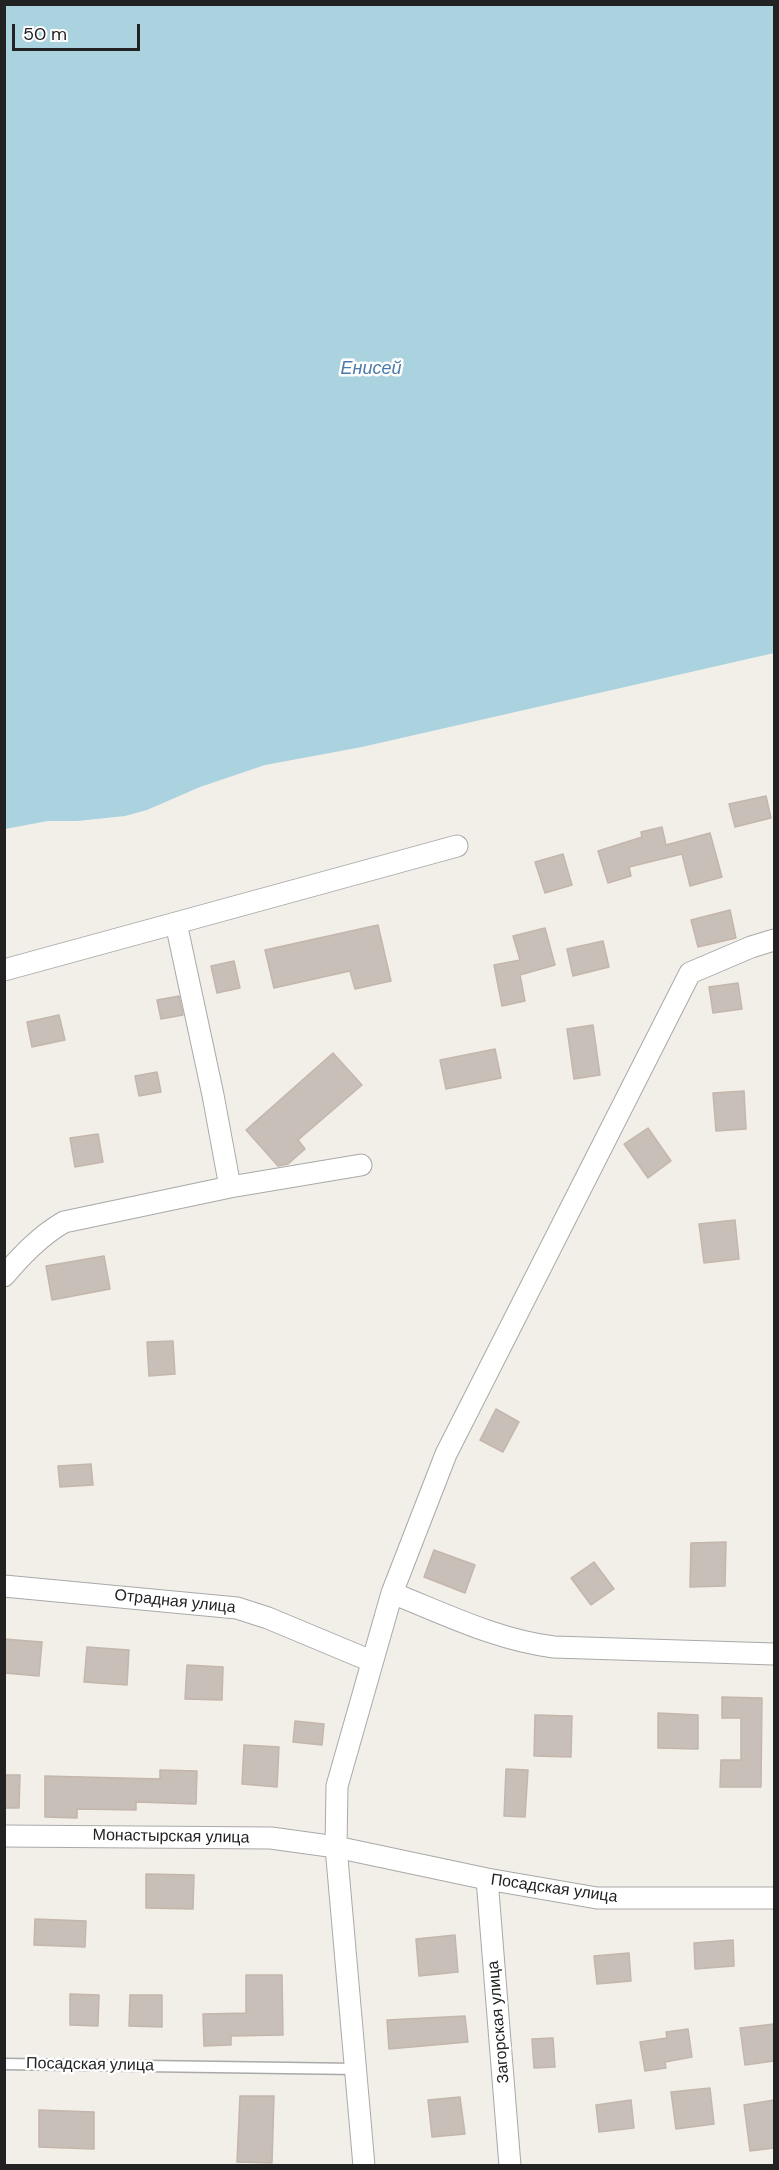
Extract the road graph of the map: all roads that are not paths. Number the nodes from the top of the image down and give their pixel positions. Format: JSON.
{"nodes":[{"id":1,"x":457,"y":846,"type":"dead end"},
{"id":2,"x":176,"y":923,"type":"junction"},
{"id":3,"x":774,"y":940,"type":"edge"},
{"id":4,"x":4,"y":970,"type":"edge"},
{"id":5,"x":361,"y":1165,"type":"dead end"},
{"id":6,"x":230,"y":1187,"type":"junction"},
{"id":7,"x":4,"y":1276,"type":"edge"},
{"id":8,"x":7,"y":1582,"type":"edge"},
{"id":9,"x":392,"y":1593,"type":"junction"},
{"id":10,"x":774,"y":1654,"type":"edge"},
{"id":11,"x":371,"y":1661,"type":"junction"},
{"id":12,"x":4,"y":1836,"type":"edge"},
{"id":13,"x":336,"y":1847,"type":"junction"},
{"id":14,"x":487,"y":1879,"type":"junction"},
{"id":15,"x":774,"y":1898,"type":"edge"},
{"id":16,"x":4,"y":2064,"type":"edge"},
{"id":17,"x":356,"y":2068,"type":"junction"},
{"id":18,"x":364,"y":2166,"type":"edge"},
{"id":19,"x":510,"y":2166,"type":"edge"}],
"edges":[{"from":1,"to":2,"type":"street"},
{"from":2,"to":4,"type":"street"},
{"from":2,"to":6,"type":"street"},
{"from":3,"to":9,"type":"street"},
{"from":5,"to":6,"type":"street"},
{"from":6,"to":7,"type":"street"},
{"from":8,"to":11,"type":"street","name":"Отрадная улица"},
{"from":9,"to":10,"type":"street"},
{"from":9,"to":11,"type":"street"},
{"from":11,"to":13,"type":"street"},
{"from":12,"to":13,"type":"street","name":"Монастырская улица"},
{"from":13,"to":14,"type":"street","name":"Посадская улица"},
{"from":13,"to":17,"type":"street"},
{"from":14,"to":15,"type":"street","name":"Посадская улица"},
{"from":14,"to":19,"type":"street","name":"Загорская улица"},
{"from":16,"to":17,"type":"lane","name":"Посадская улица"},
{"from":17,"to":18,"type":"street"}]}
